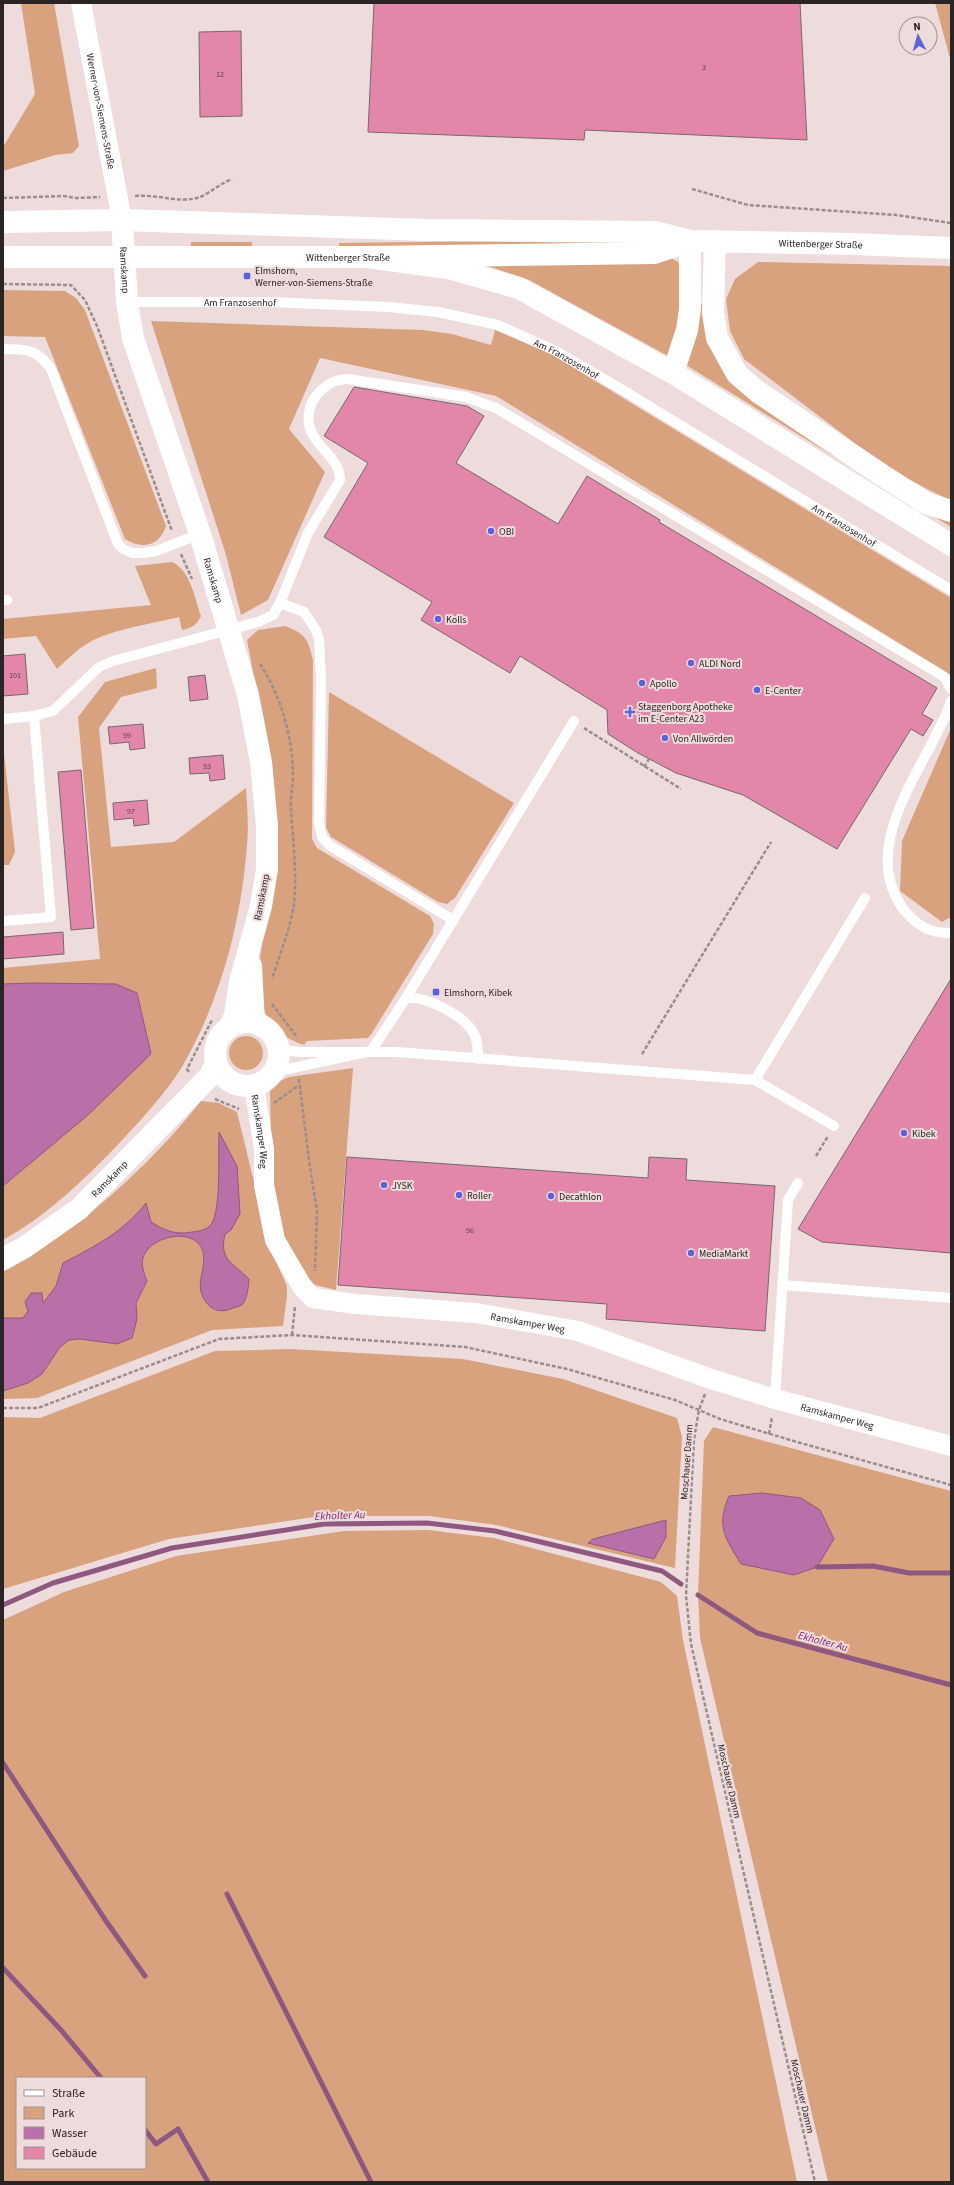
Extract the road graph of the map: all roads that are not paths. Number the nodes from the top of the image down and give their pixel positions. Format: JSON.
{"nodes":[{"id":1,"x":81,"y":3,"type":"edge"},
{"id":2,"x":122,"y":220,"type":"junction"},
{"id":3,"x":3,"y":222,"type":"edge"},
{"id":4,"x":715,"y":241,"type":"junction"},
{"id":5,"x":690,"y":242,"type":"junction"},
{"id":6,"x":951,"y":248,"type":"edge"},
{"id":7,"x":3,"y":257,"type":"edge"},
{"id":8,"x":367,"y":257,"type":"junction"},
{"id":9,"x":124,"y":258,"type":"junction"},
{"id":10,"x":127,"y":302,"type":"junction"},
{"id":11,"x":3,"y":349,"type":"edge"},
{"id":12,"x":673,"y":373,"type":"junction"},
{"id":13,"x":951,"y":512,"type":"edge"},
{"id":14,"x":200,"y":534,"type":"junction"},
{"id":15,"x":951,"y":545,"type":"edge"},
{"id":16,"x":951,"y":590,"type":"edge"},
{"id":17,"x":280,"y":603,"type":"junction"},
{"id":18,"x":229,"y":630,"type":"junction"},
{"id":19,"x":951,"y":689,"type":"edge"},
{"id":20,"x":951,"y":701,"type":"edge"},
{"id":21,"x":34,"y":716,"type":"junction"},
{"id":22,"x":3,"y":719,"type":"edge"},
{"id":23,"x":574,"y":721,"type":"road end"},
{"id":24,"x":865,"y":898,"type":"dead end"},
{"id":25,"x":453,"y":920,"type":"junction"},
{"id":26,"x":3,"y":921,"type":"edge"},
{"id":27,"x":951,"y":933,"type":"edge"},
{"id":28,"x":250,"y":946,"type":"junction"},
{"id":29,"x":406,"y":998,"type":"junction"},
{"id":30,"x":223,"y":1020,"type":"junction"},
{"id":31,"x":254,"y":1022,"type":"junction"},
{"id":32,"x":290,"y":1050,"type":"junction"},
{"id":33,"x":372,"y":1051,"type":"junction"},
{"id":34,"x":478,"y":1059,"type":"junction"},
{"id":35,"x":216,"y":1064,"type":"junction"},
{"id":36,"x":274,"y":1072,"type":"junction"},
{"id":37,"x":755,"y":1080,"type":"junction"},
{"id":38,"x":255,"y":1096,"type":"junction"},
{"id":39,"x":834,"y":1126,"type":"road end"},
{"id":40,"x":798,"y":1183,"type":"dead end"},
{"id":41,"x":3,"y":1259,"type":"edge"},
{"id":42,"x":784,"y":1285,"type":"junction"},
{"id":43,"x":951,"y":1298,"type":"edge"},
{"id":44,"x":775,"y":1399,"type":"junction"},
{"id":45,"x":951,"y":1446,"type":"edge"}],
"edges":[{"from":1,"to":2,"type":"street","name":"Werner-von-Siemens-Straße"},
{"from":2,"to":3,"type":"main road","name":"Wittenberger Straße"},
{"from":2,"to":5,"type":"main road","name":"Wittenberger Straße"},
{"from":2,"to":9,"type":"main road","name":"Ramskamp"},
{"from":4,"to":5,"type":"main road","name":"Wittenberger Straße"},
{"from":4,"to":6,"type":"main road","name":"Wittenberger Straße"},
{"from":4,"to":13,"type":"main road"},
{"from":5,"to":8,"type":"main road","name":"Wittenberger Straße"},
{"from":5,"to":12,"type":"main road"},
{"from":7,"to":9,"type":"main road","name":"Wittenberger Straße"},
{"from":8,"to":9,"type":"main road","name":"Wittenberger Straße"},
{"from":8,"to":12,"type":"main road"},
{"from":9,"to":10,"type":"main road","name":"Ramskamp"},
{"from":10,"to":14,"type":"main road","name":"Ramskamp"},
{"from":10,"to":16,"type":"lane","name":"Am Franzosenhof"},
{"from":11,"to":14,"type":"lane"},
{"from":12,"to":15,"type":"main road"},
{"from":14,"to":18,"type":"main road","name":"Ramskamp"},
{"from":17,"to":18,"type":"lane"},
{"from":17,"to":19,"type":"lane"},
{"from":17,"to":25,"type":"lane"},
{"from":18,"to":21,"type":"lane"},
{"from":18,"to":28,"type":"main road","name":"Ramskamp"},
{"from":20,"to":27,"type":"lane"},
{"from":21,"to":22,"type":"lane"},
{"from":21,"to":26,"type":"lane"},
{"from":23,"to":25,"type":"lane"},
{"from":24,"to":37,"type":"lane"},
{"from":25,"to":29,"type":"lane"},
{"from":28,"to":30,"type":"main road","name":"Ramskamp"},
{"from":28,"to":31,"type":"main road","name":"Ramskamp"},
{"from":29,"to":33,"type":"lane"},
{"from":29,"to":34,"type":"lane"},
{"from":30,"to":31,"type":"main road"},
{"from":30,"to":35,"type":"main road","name":"Ramskamp"},
{"from":31,"to":32,"type":"main road"},
{"from":32,"to":33,"type":"lane"},
{"from":32,"to":36,"type":"main road"},
{"from":33,"to":34,"type":"lane"},
{"from":33,"to":36,"type":"lane"},
{"from":34,"to":37,"type":"lane"},
{"from":35,"to":38,"type":"main road"},
{"from":35,"to":41,"type":"main road","name":"Ramskamp"},
{"from":36,"to":38,"type":"main road"},
{"from":37,"to":39,"type":"lane"},
{"from":38,"to":44,"type":"street","name":"Ramskamper Weg"},
{"from":40,"to":42,"type":"lane"},
{"from":42,"to":43,"type":"lane"},
{"from":42,"to":44,"type":"lane"},
{"from":44,"to":45,"type":"street","name":"Ramskamper Weg"}]}
